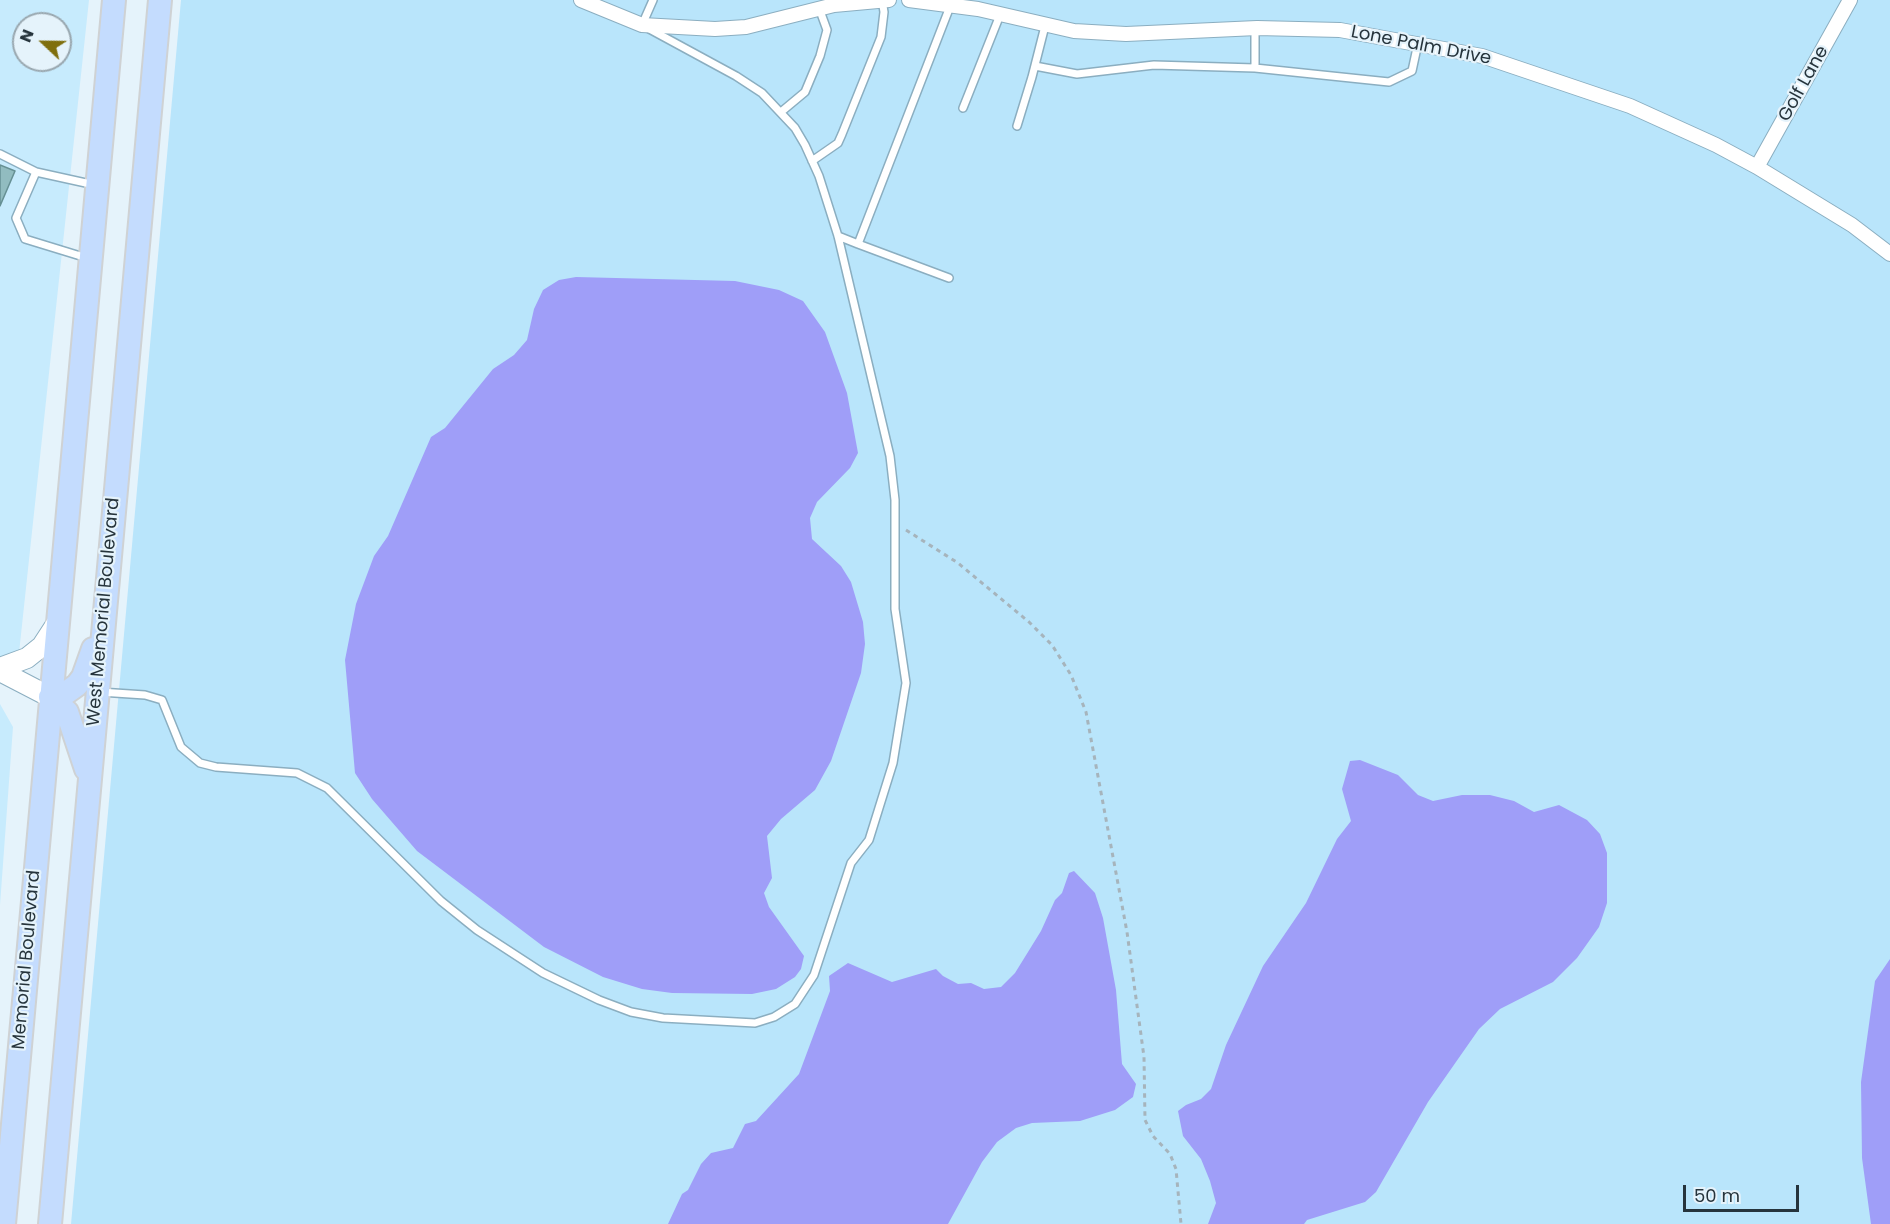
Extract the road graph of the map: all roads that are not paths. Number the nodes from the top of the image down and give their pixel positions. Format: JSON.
{"nodes":[{"id":1,"x":114,"y":0,"type":"edge"},
{"id":2,"x":159,"y":0,"type":"edge"},
{"id":3,"x":581,"y":0,"type":"edge"},
{"id":4,"x":653,"y":0,"type":"edge"},
{"id":5,"x":882,"y":0,"type":"edge"},
{"id":6,"x":889,"y":0,"type":"edge"},
{"id":7,"x":909,"y":0,"type":"edge"},
{"id":8,"x":1850,"y":0,"type":"edge"},
{"id":9,"x":951,"y":4,"type":"junction"},
{"id":10,"x":819,"y":8,"type":"junction"},
{"id":11,"x":1000,"y":15,"type":"junction"},
{"id":12,"x":642,"y":25,"type":"junction"},
{"id":13,"x":1045,"y":26,"type":"junction"},
{"id":14,"x":1255,"y":28,"type":"junction"},
{"id":15,"x":1418,"y":43,"type":"junction"},
{"id":16,"x":1035,"y":66,"type":"junction"},
{"id":17,"x":1255,"y":68,"type":"junction"},
{"id":18,"x":963,"y":108,"type":"dead end"},
{"id":19,"x":781,"y":112,"type":"junction"},
{"id":20,"x":1017,"y":126,"type":"dead end"},
{"id":21,"x":0,"y":154,"type":"edge"},
{"id":22,"x":812,"y":161,"type":"junction"},
{"id":23,"x":1758,"y":167,"type":"junction"},
{"id":24,"x":36,"y":172,"type":"junction"},
{"id":25,"x":97,"y":186,"type":"junction"},
{"id":26,"x":838,"y":236,"type":"junction"},
{"id":27,"x":858,"y":244,"type":"junction"},
{"id":28,"x":1890,"y":254,"type":"edge"},
{"id":29,"x":89,"y":258,"type":"junction"},
{"id":30,"x":949,"y":278,"type":"dead end"},
{"id":31,"x":57,"y":623,"type":"junction"},
{"id":32,"x":101,"y":641,"type":"junction"},
{"id":33,"x":0,"y":669,"type":"edge"},
{"id":34,"x":98,"y":692,"type":"junction"},
{"id":35,"x":50,"y":697,"type":"junction"},
{"id":36,"x":89,"y":782,"type":"junction"},
{"id":37,"x":4,"y":1224,"type":"edge"},
{"id":38,"x":50,"y":1224,"type":"edge"}],
"edges":[{"from":1,"to":25,"type":"main road"},
{"from":2,"to":32,"type":"main road","name":"West Memorial Boulevard"},
{"from":3,"to":12,"type":"street"},
{"from":4,"to":12,"type":"lane"},
{"from":5,"to":6,"type":"street"},
{"from":5,"to":10,"type":"street"},
{"from":5,"to":22,"type":"lane"},
{"from":7,"to":9,"type":"street","name":"Lone Palm Drive"},
{"from":8,"to":23,"type":"street","name":"Golf Lane"},
{"from":9,"to":11,"type":"street","name":"Lone Palm Drive"},
{"from":9,"to":27,"type":"lane"},
{"from":10,"to":12,"type":"street"},
{"from":10,"to":19,"type":"lane"},
{"from":11,"to":13,"type":"street","name":"Lone Palm Drive"},
{"from":11,"to":18,"type":"lane"},
{"from":12,"to":19,"type":"lane"},
{"from":13,"to":14,"type":"street","name":"Lone Palm Drive"},
{"from":13,"to":16,"type":"lane"},
{"from":14,"to":15,"type":"street","name":"Lone Palm Drive"},
{"from":14,"to":17,"type":"lane"},
{"from":15,"to":17,"type":"lane"},
{"from":15,"to":23,"type":"street","name":"Lone Palm Drive"},
{"from":16,"to":17,"type":"lane"},
{"from":16,"to":20,"type":"lane"},
{"from":19,"to":22,"type":"lane"},
{"from":21,"to":24,"type":"lane"},
{"from":22,"to":26,"type":"lane"},
{"from":23,"to":28,"type":"street","name":"Lone Palm Drive"},
{"from":24,"to":25,"type":"lane"},
{"from":24,"to":29,"type":"lane"},
{"from":25,"to":29,"type":"main road"},
{"from":26,"to":27,"type":"lane"},
{"from":26,"to":34,"type":"lane"},
{"from":27,"to":30,"type":"lane"},
{"from":29,"to":31,"type":"main road"},
{"from":31,"to":33,"type":"street"},
{"from":31,"to":35,"type":"main road"},
{"from":32,"to":34,"type":"main road","name":"West Memorial Boulevard"},
{"from":32,"to":35,"type":"main road"},
{"from":33,"to":35,"type":"street"},
{"from":34,"to":36,"type":"main road","name":"West Memorial Boulevard"},
{"from":35,"to":36,"type":"main road"},
{"from":35,"to":37,"type":"main road","name":"Memorial Boulevard"},
{"from":36,"to":38,"type":"main road","name":"West Memorial Boulevard"}]}
